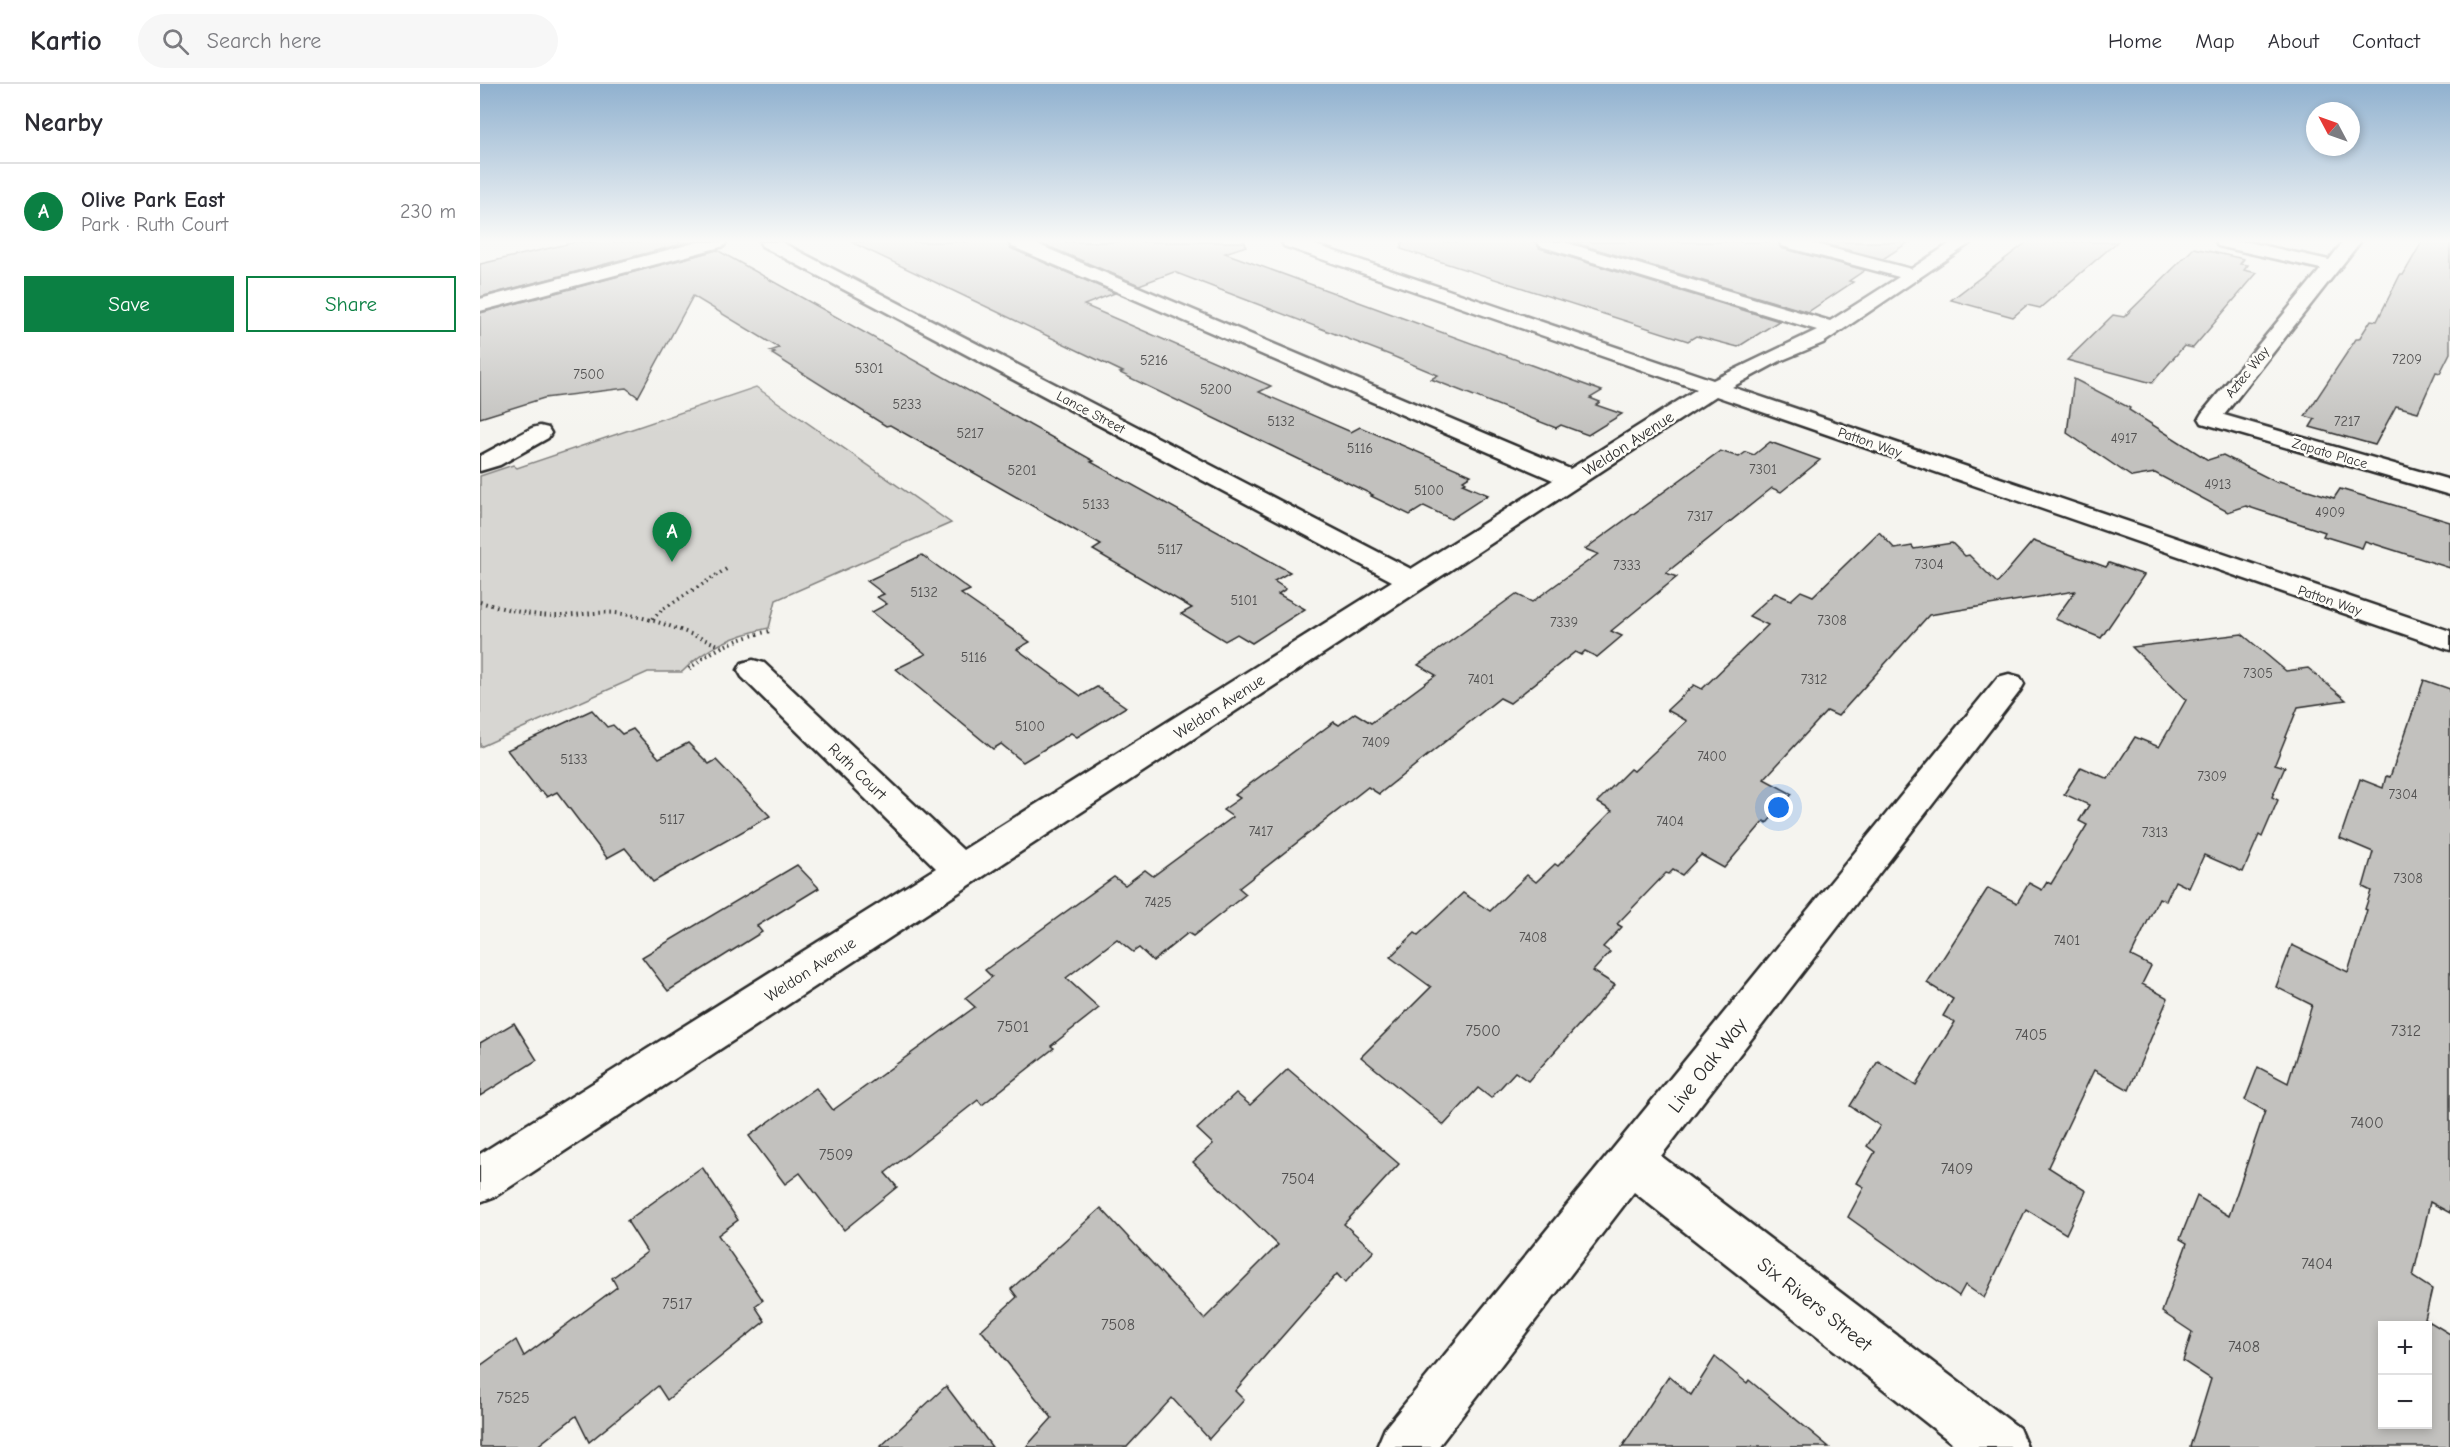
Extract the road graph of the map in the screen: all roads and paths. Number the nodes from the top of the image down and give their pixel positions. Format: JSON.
{"nodes":[{"id":1,"x":889,"y":306,"type":"edge"},
{"id":2,"x":1166,"y":306,"type":"edge"},
{"id":3,"x":1475,"y":306,"type":"edge"},
{"id":4,"x":1758,"y":306,"type":"edge"},
{"id":5,"x":1866,"y":306,"type":"edge"},
{"id":6,"x":2301,"y":306,"type":"edge"},
{"id":7,"x":1832,"y":328,"type":"junction"},
{"id":8,"x":1714,"y":388,"type":"junction"},
{"id":9,"x":2210,"y":418,"type":"joint"},
{"id":10,"x":540,"y":433,"type":"dead end"},
{"id":11,"x":480,"y":464,"type":"edge"},
{"id":12,"x":1572,"y":479,"type":"junction"},
{"id":13,"x":2450,"y":488,"type":"edge"},
{"id":14,"x":728,"y":568,"type":"dead end"},
{"id":15,"x":1413,"y":581,"type":"junction"},
{"id":16,"x":480,"y":602,"type":"edge"},
{"id":17,"x":651,"y":620,"type":"junction"},
{"id":18,"x":770,"y":631,"type":"dead end"},
{"id":19,"x":2450,"y":641,"type":"edge"},
{"id":20,"x":721,"y":646,"type":"junction"},
{"id":21,"x":689,"y":669,"type":"dead end"},
{"id":22,"x":753,"y":670,"type":"dead end"},
{"id":23,"x":2009,"y":684,"type":"dead end"},
{"id":24,"x":963,"y":872,"type":"junction"},
{"id":25,"x":1631,"y":1161,"type":"junction"},
{"id":26,"x":480,"y":1180,"type":"edge"},
{"id":27,"x":1404,"y":1447,"type":"edge"},
{"id":28,"x":2000,"y":1447,"type":"edge"}],
"edges":[{"from":1,"to":15,"type":"street","name":"Lance Street"},
{"from":2,"to":12,"type":"street"},
{"from":3,"to":8,"type":"street","name":"Patton Way"},
{"from":4,"to":7,"type":"street"},
{"from":5,"to":7,"type":"street","name":"Weldon Avenue"},
{"from":6,"to":9,"type":"street","name":"Aztec Way"},
{"from":7,"to":8,"type":"street","name":"Weldon Avenue"},
{"from":8,"to":12,"type":"street","name":"Weldon Avenue"},
{"from":8,"to":19,"type":"street","name":"Patton Way"},
{"from":9,"to":13,"type":"street","name":"Zapato Place"},
{"from":10,"to":11,"type":"street"},
{"from":12,"to":15,"type":"street","name":"Weldon Avenue"},
{"from":14,"to":17,"type":"path"},
{"from":15,"to":24,"type":"street","name":"Weldon Avenue"},
{"from":16,"to":17,"type":"path"},
{"from":17,"to":20,"type":"path"},
{"from":18,"to":20,"type":"path"},
{"from":20,"to":21,"type":"path"},
{"from":22,"to":24,"type":"street","name":"Ruth Court"},
{"from":23,"to":25,"type":"street","name":"Live Oak Way"},
{"from":24,"to":26,"type":"street","name":"Weldon Avenue"},
{"from":25,"to":27,"type":"street","name":"Live Oak Way"},
{"from":25,"to":28,"type":"street","name":"Six Rivers Street"}]}
